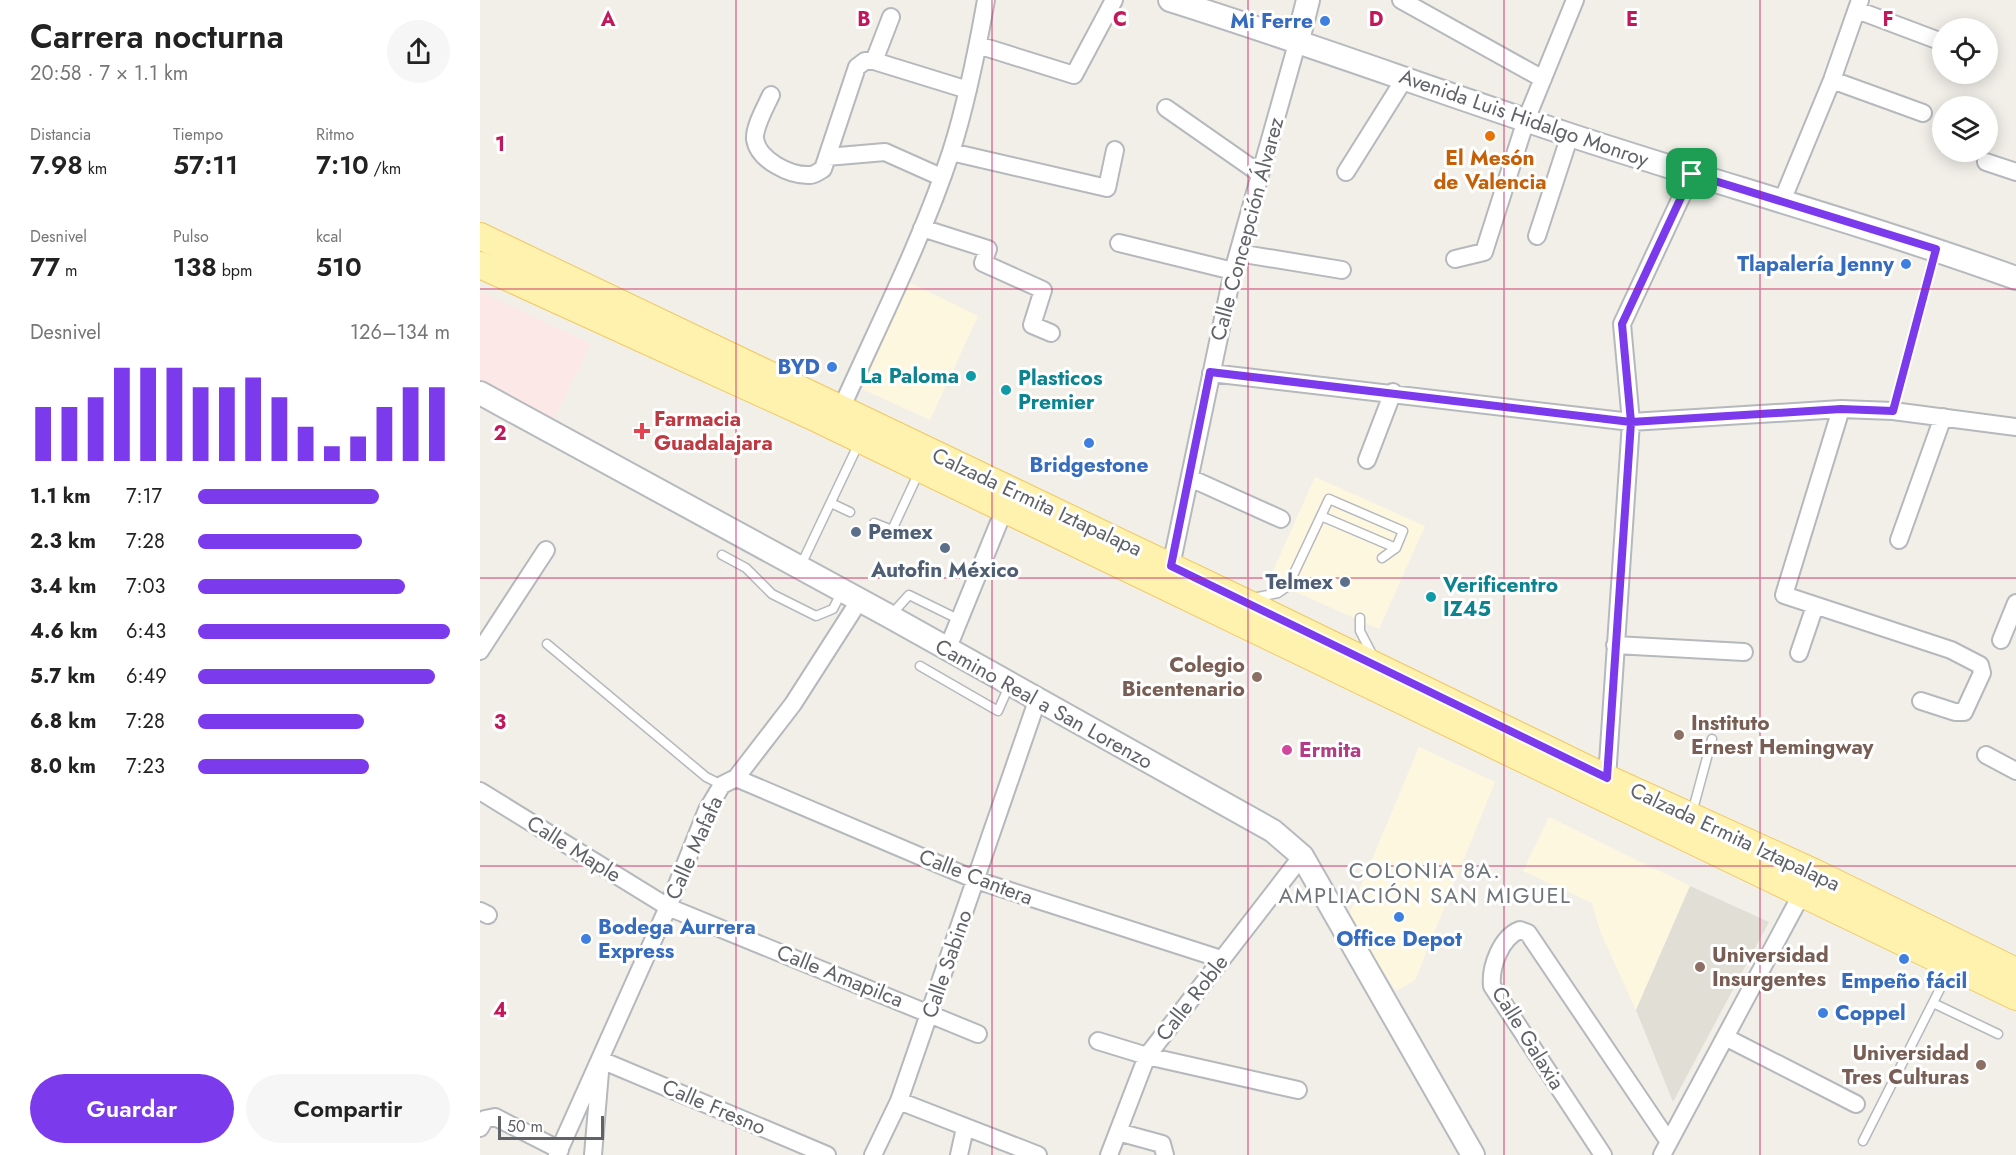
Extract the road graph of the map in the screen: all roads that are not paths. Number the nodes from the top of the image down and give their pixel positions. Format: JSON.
{"nodes":[{"id":1,"x":986,"y":0,"type":"edge"},
{"id":2,"x":1114,"y":0,"type":"edge"},
{"id":3,"x":1170,"y":0,"type":"edge"},
{"id":4,"x":1308,"y":0,"type":"edge"},
{"id":5,"x":1575,"y":0,"type":"edge"},
{"id":6,"x":1407,"y":2,"type":"edge"},
{"id":7,"x":1858,"y":5,"type":"edge"},
{"id":8,"x":891,"y":17,"type":"dead end"},
{"id":9,"x":1932,"y":38,"type":"edge"},
{"id":10,"x":1298,"y":40,"type":"junction"},
{"id":11,"x":978,"y":45,"type":"junction"},
{"id":12,"x":874,"y":61,"type":"junction"},
{"id":13,"x":1405,"y":78,"type":"junction"},
{"id":14,"x":1543,"y":79,"type":"junction"},
{"id":15,"x":1832,"y":80,"type":"junction"},
{"id":16,"x":968,"y":90,"type":"junction"},
{"id":17,"x":771,"y":95,"type":"dead end"},
{"id":18,"x":1166,"y":108,"type":"dead end"},
{"id":19,"x":1923,"y":113,"type":"dead end"},
{"id":20,"x":1526,"y":120,"type":"junction"},
{"id":21,"x":1570,"y":135,"type":"junction"},
{"id":22,"x":1116,"y":150,"type":"dead end"},
{"id":23,"x":951,"y":152,"type":"junction"},
{"id":24,"x":827,"y":157,"type":"junction"},
{"id":25,"x":1986,"y":162,"type":"dead end"},
{"id":26,"x":1346,"y":172,"type":"dead end"},
{"id":27,"x":2016,"y":172,"type":"edge"},
{"id":28,"x":1259,"y":173,"type":"junction"},
{"id":29,"x":1692,"y":174,"type":"junction"},
{"id":30,"x":941,"y":177,"type":"junction"},
{"id":31,"x":1782,"y":201,"type":"junction"},
{"id":32,"x":922,"y":228,"type":"junction"},
{"id":33,"x":480,"y":236,"type":"edge"},
{"id":34,"x":1538,"y":236,"type":"dead end"},
{"id":35,"x":1119,"y":243,"type":"dead end"},
{"id":36,"x":1936,"y":249,"type":"junction"},
{"id":37,"x":1238,"y":253,"type":"junction"},
{"id":38,"x":1455,"y":259,"type":"dead end"},
{"id":39,"x":480,"y":265,"type":"edge"},
{"id":40,"x":1342,"y":270,"type":"dead end"},
{"id":41,"x":1233,"y":271,"type":"junction"},
{"id":42,"x":2016,"y":278,"type":"edge"},
{"id":43,"x":1051,"y":333,"type":"dead end"},
{"id":44,"x":1210,"y":372,"type":"junction"},
{"id":45,"x":480,"y":393,"type":"edge"},
{"id":46,"x":1393,"y":393,"type":"junction"},
{"id":47,"x":841,"y":409,"type":"junction"},
{"id":48,"x":1841,"y":409,"type":"junction"},
{"id":49,"x":1893,"y":411,"type":"junction"},
{"id":50,"x":1943,"y":417,"type":"junction"},
{"id":51,"x":1631,"y":422,"type":"junction"},
{"id":52,"x":2016,"y":427,"type":"edge"},
{"id":53,"x":861,"y":440,"type":"junction"},
{"id":54,"x":1367,"y":460,"type":"dead end"},
{"id":55,"x":920,"y":468,"type":"junction"},
{"id":56,"x":1190,"y":478,"type":"junction"},
{"id":57,"x":831,"y":503,"type":"junction"},
{"id":58,"x":1004,"y":510,"type":"junction"},
{"id":59,"x":850,"y":512,"type":"dead end"},
{"id":60,"x":1321,"y":516,"type":"junction"},
{"id":61,"x":1281,"y":519,"type":"dead end"},
{"id":62,"x":874,"y":522,"type":"dead end"},
{"id":63,"x":1899,"y":540,"type":"dead end"},
{"id":64,"x":1396,"y":548,"type":"junction"},
{"id":65,"x":546,"y":550,"type":"dead end"},
{"id":66,"x":722,"y":555,"type":"dead end"},
{"id":67,"x":1382,"y":558,"type":"dead end"},
{"id":68,"x":1171,"y":566,"type":"junction"},
{"id":69,"x":800,"y":567,"type":"junction"},
{"id":70,"x":850,"y":596,"type":"junction"},
{"id":71,"x":1241,"y":600,"type":"junction"},
{"id":72,"x":2016,"y":603,"type":"edge"},
{"id":73,"x":1815,"y":606,"type":"junction"},
{"id":74,"x":889,"y":616,"type":"junction"},
{"id":75,"x":1360,"y":618,"type":"dead end"},
{"id":76,"x":960,"y":620,"type":"junction"},
{"id":77,"x":2001,"y":640,"type":"dead end"},
{"id":78,"x":547,"y":644,"type":"dead end"},
{"id":79,"x":1615,"y":645,"type":"junction"},
{"id":80,"x":947,"y":650,"type":"junction"},
{"id":81,"x":480,"y":651,"type":"edge"},
{"id":82,"x":1744,"y":652,"type":"dead end"},
{"id":83,"x":1799,"y":653,"type":"dead end"},
{"id":84,"x":920,"y":666,"type":"dead end"},
{"id":85,"x":1379,"y":666,"type":"junction"},
{"id":86,"x":1009,"y":685,"type":"junction"},
{"id":87,"x":1037,"y":701,"type":"junction"},
{"id":88,"x":1921,"y":701,"type":"dead end"},
{"id":89,"x":1712,"y":739,"type":"dead end"},
{"id":90,"x":1986,"y":755,"type":"dead end"},
{"id":91,"x":2016,"y":771,"type":"edge"},
{"id":92,"x":1607,"y":778,"type":"junction"},
{"id":93,"x":729,"y":782,"type":"junction"},
{"id":94,"x":480,"y":790,"type":"edge"},
{"id":95,"x":1691,"y":816,"type":"junction"},
{"id":96,"x":1302,"y":856,"type":"junction"},
{"id":97,"x":976,"y":880,"type":"junction"},
{"id":98,"x":1808,"y":883,"type":"junction"},
{"id":99,"x":668,"y":907,"type":"junction"},
{"id":100,"x":1221,"y":959,"type":"junction"},
{"id":101,"x":1951,"y":966,"type":"junction"},
{"id":102,"x":2015,"y":968,"type":"edge"},
{"id":103,"x":2016,"y":997,"type":"edge"},
{"id":104,"x":1933,"y":1003,"type":"junction"},
{"id":105,"x":930,"y":1013,"type":"junction"},
{"id":106,"x":978,"y":1034,"type":"dead end"},
{"id":107,"x":1998,"y":1034,"type":"dead end"},
{"id":108,"x":1725,"y":1037,"type":"junction"},
{"id":109,"x":1098,"y":1041,"type":"dead end"},
{"id":110,"x":1146,"y":1056,"type":"junction"},
{"id":111,"x":601,"y":1059,"type":"junction"},
{"id":112,"x":1298,"y":1090,"type":"dead end"},
{"id":113,"x":899,"y":1101,"type":"junction"},
{"id":114,"x":1856,"y":1104,"type":"dead end"},
{"id":115,"x":485,"y":1123,"type":"edge"},
{"id":116,"x":965,"y":1128,"type":"junction"},
{"id":117,"x":1118,"y":1132,"type":"junction"},
{"id":118,"x":1863,"y":1141,"type":"dead end"},
{"id":119,"x":1665,"y":1149,"type":"edge"},
{"id":120,"x":559,"y":1152,"type":"edge"},
{"id":121,"x":593,"y":1155,"type":"edge"},
{"id":122,"x":827,"y":1155,"type":"edge"},
{"id":123,"x":873,"y":1155,"type":"edge"},
{"id":124,"x":959,"y":1155,"type":"edge"},
{"id":125,"x":1038,"y":1155,"type":"edge"},
{"id":126,"x":1109,"y":1155,"type":"edge"},
{"id":127,"x":1165,"y":1155,"type":"edge"},
{"id":128,"x":1473,"y":1155,"type":"edge"},
{"id":129,"x":1603,"y":1155,"type":"edge"}],
"edges":[{"from":1,"to":11,"type":"street"},
{"from":2,"to":11,"type":"street"},
{"from":3,"to":10,"type":"main road","name":"Avenida Luis Hidalgo Monroy"},
{"from":4,"to":10,"type":"main road","name":"Calle Concepción Álvarez"},
{"from":5,"to":14,"type":"street"},
{"from":6,"to":14,"type":"street"},
{"from":7,"to":9,"type":"street"},
{"from":7,"to":15,"type":"street"},
{"from":8,"to":12,"type":"street"},
{"from":10,"to":13,"type":"main road","name":"Avenida Luis Hidalgo Monroy"},
{"from":10,"to":28,"type":"street","name":"Calle Concepción Álvarez"},
{"from":11,"to":16,"type":"street"},
{"from":12,"to":16,"type":"street"},
{"from":12,"to":24,"type":"street"},
{"from":13,"to":20,"type":"main road","name":"Avenida Luis Hidalgo Monroy"},
{"from":13,"to":26,"type":"street"},
{"from":14,"to":20,"type":"street"},
{"from":15,"to":19,"type":"street"},
{"from":15,"to":31,"type":"street"},
{"from":16,"to":23,"type":"street"},
{"from":17,"to":24,"type":"street"},
{"from":18,"to":28,"type":"street"},
{"from":20,"to":21,"type":"main road","name":"Avenida Luis Hidalgo Monroy"},
{"from":20,"to":38,"type":"street"},
{"from":21,"to":29,"type":"main road","name":"Avenida Luis Hidalgo Monroy"},
{"from":21,"to":34,"type":"street"},
{"from":22,"to":23,"type":"street"},
{"from":23,"to":30,"type":"street"},
{"from":24,"to":30,"type":"street"},
{"from":25,"to":27,"type":"street"},
{"from":28,"to":37,"type":"street","name":"Calle Concepción Álvarez"},
{"from":29,"to":31,"type":"main road","name":"Avenida Luis Hidalgo Monroy"},
{"from":29,"to":51,"type":"street"},
{"from":30,"to":32,"type":"street"},
{"from":31,"to":36,"type":"main road","name":"Avenida Luis Hidalgo Monroy"},
{"from":32,"to":43,"type":"street"},
{"from":32,"to":47,"type":"street"},
{"from":33,"to":47,"type":"main road","name":"Calzada Ermita Iztapalapa"},
{"from":35,"to":41,"type":"street"},
{"from":36,"to":42,"type":"main road","name":"Avenida Luis Hidalgo Monroy"},
{"from":36,"to":49,"type":"lane"},
{"from":37,"to":40,"type":"street"},
{"from":37,"to":41,"type":"street","name":"Calle Concepción Álvarez"},
{"from":39,"to":53,"type":"main road","name":"Calzada Ermita Iztapalapa"},
{"from":41,"to":44,"type":"street","name":"Calle Concepción Álvarez"},
{"from":44,"to":46,"type":"street"},
{"from":44,"to":56,"type":"street","name":"Calle Concepción Álvarez"},
{"from":45,"to":69,"type":"main road","name":"Camino Real a San Lorenzo"},
{"from":46,"to":51,"type":"street"},
{"from":46,"to":54,"type":"street"},
{"from":47,"to":68,"type":"main road","name":"Calzada Ermita Iztapalapa"},
{"from":48,"to":49,"type":"street"},
{"from":48,"to":51,"type":"street"},
{"from":48,"to":73,"type":"street"},
{"from":49,"to":50,"type":"street"},
{"from":50,"to":52,"type":"street"},
{"from":50,"to":63,"type":"street"},
{"from":51,"to":79,"type":"street"},
{"from":53,"to":55,"type":"main road","name":"Calzada Ermita Iztapalapa"},
{"from":53,"to":57,"type":"lane"},
{"from":55,"to":58,"type":"main road","name":"Calzada Ermita Iztapalapa"},
{"from":55,"to":62,"type":"lane"},
{"from":56,"to":61,"type":"street"},
{"from":56,"to":68,"type":"street","name":"Calle Concepción Álvarez"},
{"from":57,"to":59,"type":"lane"},
{"from":57,"to":69,"type":"lane"},
{"from":58,"to":76,"type":"street"},
{"from":58,"to":98,"type":"main road","name":"Calzada Ermita Iztapalapa"},
{"from":60,"to":64,"type":"lane"},
{"from":60,"to":64,"type":"lane"},
{"from":60,"to":71,"type":"lane"},
{"from":64,"to":67,"type":"lane"},
{"from":65,"to":81,"type":"street"},
{"from":66,"to":70,"type":"lane"},
{"from":68,"to":71,"type":"main road","name":"Calzada Ermita Iztapalapa"},
{"from":69,"to":70,"type":"main road","name":"Camino Real a San Lorenzo"},
{"from":70,"to":74,"type":"main road","name":"Camino Real a San Lorenzo"},
{"from":70,"to":93,"type":"street","name":"Calle Mafafa"},
{"from":71,"to":85,"type":"main road","name":"Calzada Ermita Iztapalapa"},
{"from":72,"to":77,"type":"street"},
{"from":73,"to":83,"type":"street"},
{"from":73,"to":88,"type":"street"},
{"from":74,"to":76,"type":"lane"},
{"from":74,"to":80,"type":"main road","name":"Camino Real a San Lorenzo"},
{"from":75,"to":85,"type":"lane"},
{"from":76,"to":80,"type":"street"},
{"from":78,"to":93,"type":"lane"},
{"from":79,"to":82,"type":"street"},
{"from":79,"to":92,"type":"street"},
{"from":80,"to":86,"type":"main road","name":"Camino Real a San Lorenzo"},
{"from":84,"to":86,"type":"lane"},
{"from":85,"to":92,"type":"main road","name":"Calzada Ermita Iztapalapa"},
{"from":86,"to":87,"type":"main road","name":"Camino Real a San Lorenzo"},
{"from":87,"to":96,"type":"main road","name":"Camino Real a San Lorenzo"},
{"from":87,"to":97,"type":"street","name":"Calle Sabino"},
{"from":89,"to":95,"type":"lane"},
{"from":90,"to":91,"type":"street"},
{"from":92,"to":95,"type":"main road","name":"Calzada Ermita Iztapalapa"},
{"from":93,"to":97,"type":"street","name":"Calle Cantera"},
{"from":93,"to":99,"type":"street","name":"Calle Mafafa"},
{"from":94,"to":99,"type":"street","name":"Calle Maple"},
{"from":95,"to":98,"type":"main road","name":"Calzada Ermita Iztapalapa"},
{"from":96,"to":100,"type":"street","name":"Calle Roble"},
{"from":96,"to":128,"type":"main road","name":"Camino Real a San Lorenzo"},
{"from":97,"to":100,"type":"street","name":"Calle Cantera"},
{"from":97,"to":105,"type":"street","name":"Calle Sabino"},
{"from":98,"to":101,"type":"main road","name":"Calzada Ermita Iztapalapa"},
{"from":98,"to":102,"type":"main road","name":"Calzada Ermita Iztapalapa"},
{"from":98,"to":108,"type":"street"},
{"from":99,"to":105,"type":"street","name":"Calle Amapilca"},
{"from":99,"to":111,"type":"street","name":"Calle Mafafa"},
{"from":100,"to":110,"type":"street","name":"Calle Roble"},
{"from":101,"to":103,"type":"main road","name":"Calzada Ermita Iztapalapa"},
{"from":101,"to":104,"type":"lane"},
{"from":104,"to":107,"type":"lane"},
{"from":104,"to":118,"type":"lane"},
{"from":105,"to":106,"type":"street","name":"Calle Amapilca"},
{"from":105,"to":113,"type":"street","name":"Calle Sabino"},
{"from":108,"to":114,"type":"street"},
{"from":108,"to":119,"type":"street"},
{"from":109,"to":110,"type":"street"},
{"from":110,"to":112,"type":"street"},
{"from":110,"to":117,"type":"street","name":"Calle Roble"},
{"from":111,"to":120,"type":"street","name":"Calle Mafafa"},
{"from":111,"to":121,"type":"street"},
{"from":111,"to":122,"type":"street","name":"Calle Fresno"},
{"from":113,"to":116,"type":"street"},
{"from":113,"to":123,"type":"street","name":"Calle Sabino"},
{"from":115,"to":120,"type":"street"},
{"from":116,"to":124,"type":"street"},
{"from":116,"to":125,"type":"street"},
{"from":117,"to":126,"type":"street","name":"Calle Roble"},
{"from":117,"to":127,"type":"street"},
{"from":119,"to":129,"type":"street","name":"Calle Galaxia"}]}
